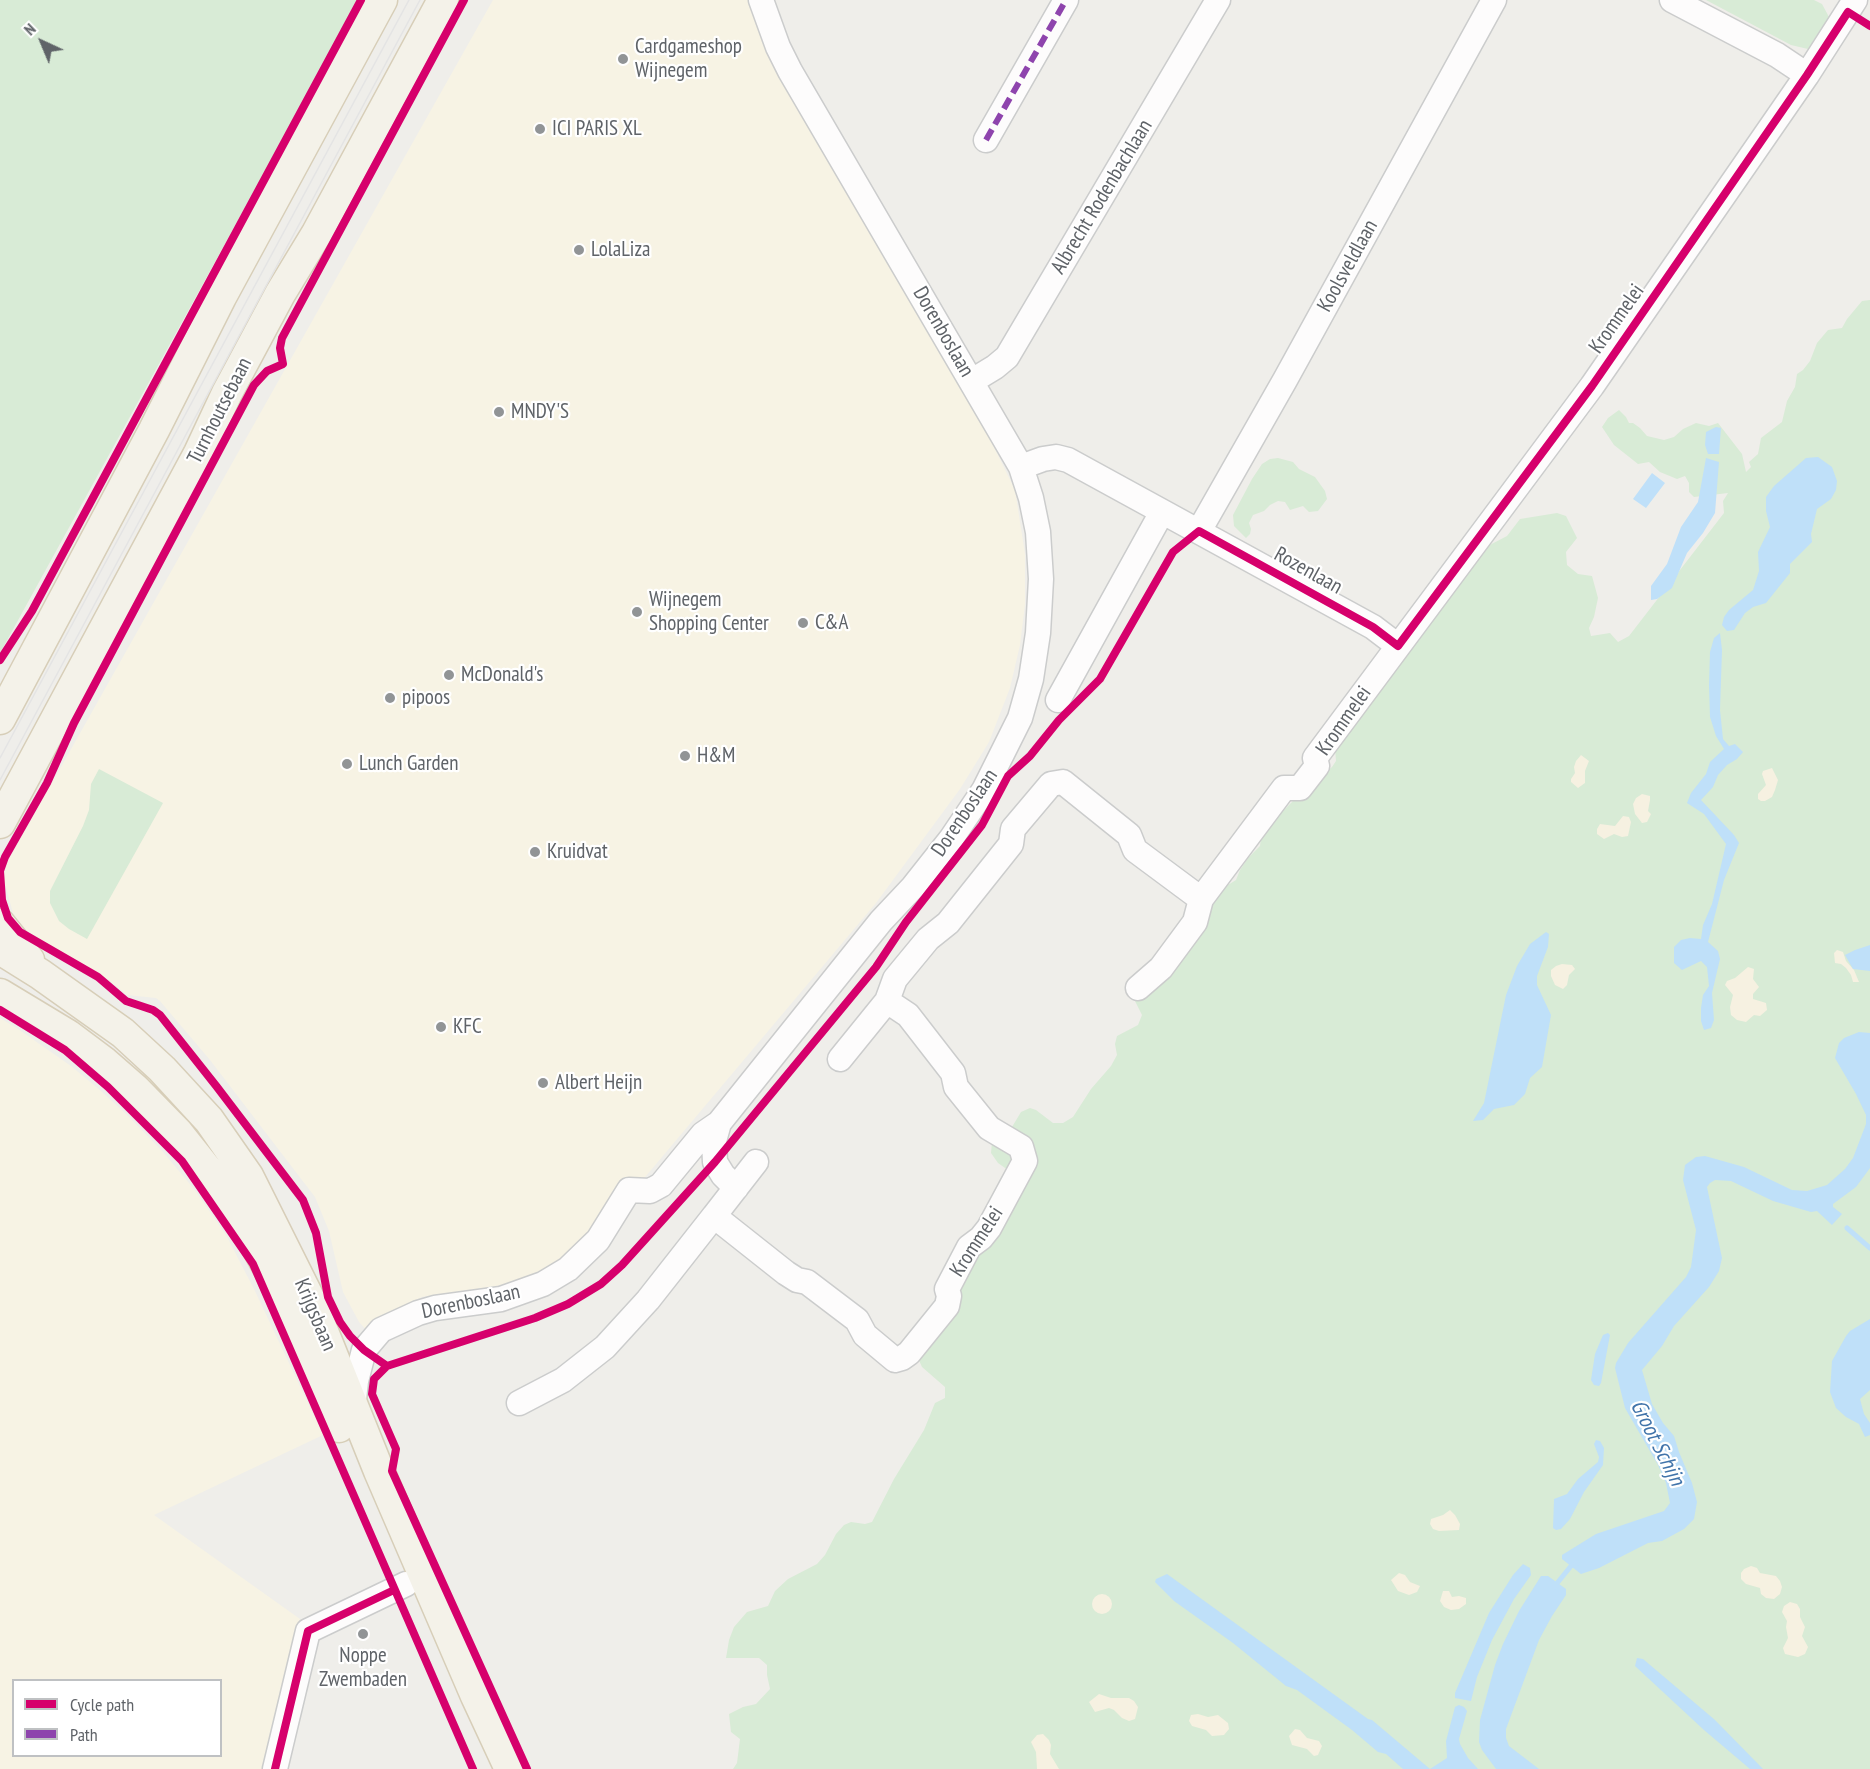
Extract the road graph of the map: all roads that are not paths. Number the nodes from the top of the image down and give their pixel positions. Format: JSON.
{"nodes":[{"id":1,"x":382,"y":0,"type":"edge"},
{"id":2,"x":443,"y":0,"type":"edge"},
{"id":3,"x":761,"y":0,"type":"edge"},
{"id":4,"x":1066,"y":0,"type":"edge"},
{"id":5,"x":1218,"y":0,"type":"edge"},
{"id":6,"x":1494,"y":0,"type":"edge"},
{"id":7,"x":1672,"y":0,"type":"edge"},
{"id":8,"x":1851,"y":2,"type":"edge"},
{"id":9,"x":1808,"y":75,"type":"junction"},
{"id":10,"x":986,"y":140,"type":"dead end"},
{"id":11,"x":972,"y":381,"type":"junction"},
{"id":12,"x":1021,"y":467,"type":"junction"},
{"id":13,"x":1162,"y":512,"type":"junction"},
{"id":14,"x":1199,"y":531,"type":"junction"},
{"id":15,"x":1398,"y":646,"type":"junction"},
{"id":16,"x":1058,"y":700,"type":"dead end"},
{"id":17,"x":0,"y":719,"type":"edge"},
{"id":18,"x":0,"y":823,"type":"edge"},
{"id":19,"x":1201,"y":899,"type":"junction"},
{"id":20,"x":0,"y":924,"type":"edge"},
{"id":21,"x":0,"y":949,"type":"edge"},
{"id":22,"x":40,"y":974,"type":"junction"},
{"id":23,"x":1138,"y":988,"type":"dead end"},
{"id":24,"x":0,"y":994,"type":"edge"},
{"id":25,"x":887,"y":1000,"type":"junction"},
{"id":26,"x":840,"y":1059,"type":"dead end"},
{"id":27,"x":719,"y":1123,"type":"junction"},
{"id":28,"x":756,"y":1162,"type":"dead end"},
{"id":29,"x":736,"y":1188,"type":"junction"},
{"id":30,"x":714,"y":1216,"type":"junction"},
{"id":31,"x":314,"y":1339,"type":"junction"},
{"id":32,"x":519,"y":1403,"type":"dead end"},
{"id":33,"x":353,"y":1409,"type":"junction"},
{"id":34,"x":406,"y":1584,"type":"junction"},
{"id":35,"x":275,"y":1769,"type":"edge"},
{"id":36,"x":487,"y":1769,"type":"edge"},
{"id":37,"x":510,"y":1769,"type":"edge"}],
"edges":[{"from":1,"to":17,"type":"main road"},
{"from":2,"to":18,"type":"main road","name":"Turnhoutsebaan"},
{"from":3,"to":11,"type":"street","name":"Dorenboslaan"},
{"from":4,"to":10,"type":"street"},
{"from":5,"to":11,"type":"street","name":"Albrecht Rodenbachlaan"},
{"from":6,"to":14,"type":"street","name":"Koolsveldlaan"},
{"from":7,"to":9,"type":"street"},
{"from":8,"to":9,"type":"street","name":"Krommelei"},
{"from":9,"to":15,"type":"street","name":"Krommelei"},
{"from":11,"to":12,"type":"street","name":"Dorenboslaan"},
{"from":12,"to":13,"type":"street","name":"Rozenlaan"},
{"from":12,"to":27,"type":"street","name":"Dorenboslaan"},
{"from":13,"to":14,"type":"street","name":"Rozenlaan"},
{"from":13,"to":16,"type":"street"},
{"from":14,"to":15,"type":"street","name":"Rozenlaan"},
{"from":15,"to":19,"type":"street","name":"Krommelei"},
{"from":19,"to":23,"type":"street","name":"Krommelei"},
{"from":19,"to":25,"type":"street"},
{"from":20,"to":22,"type":"main road"},
{"from":21,"to":22,"type":"main road","name":"Krijgsbaan"},
{"from":22,"to":31,"type":"main road","name":"Krijgsbaan"},
{"from":24,"to":31,"type":"main road","name":"Krijgsbaan"},
{"from":25,"to":26,"type":"street"},
{"from":25,"to":30,"type":"street","name":"Krommelei"},
{"from":27,"to":29,"type":"street"},
{"from":27,"to":33,"type":"street","name":"Dorenboslaan"},
{"from":28,"to":29,"type":"street"},
{"from":29,"to":30,"type":"street"},
{"from":30,"to":32,"type":"street"},
{"from":31,"to":33,"type":"main road","name":"Krijgsbaan"},
{"from":31,"to":34,"type":"main road","name":"Krijgsbaan"},
{"from":33,"to":37,"type":"main road","name":"Krijgsbaan"},
{"from":34,"to":35,"type":"street"},
{"from":34,"to":36,"type":"main road","name":"Krijgsbaan"}]}
